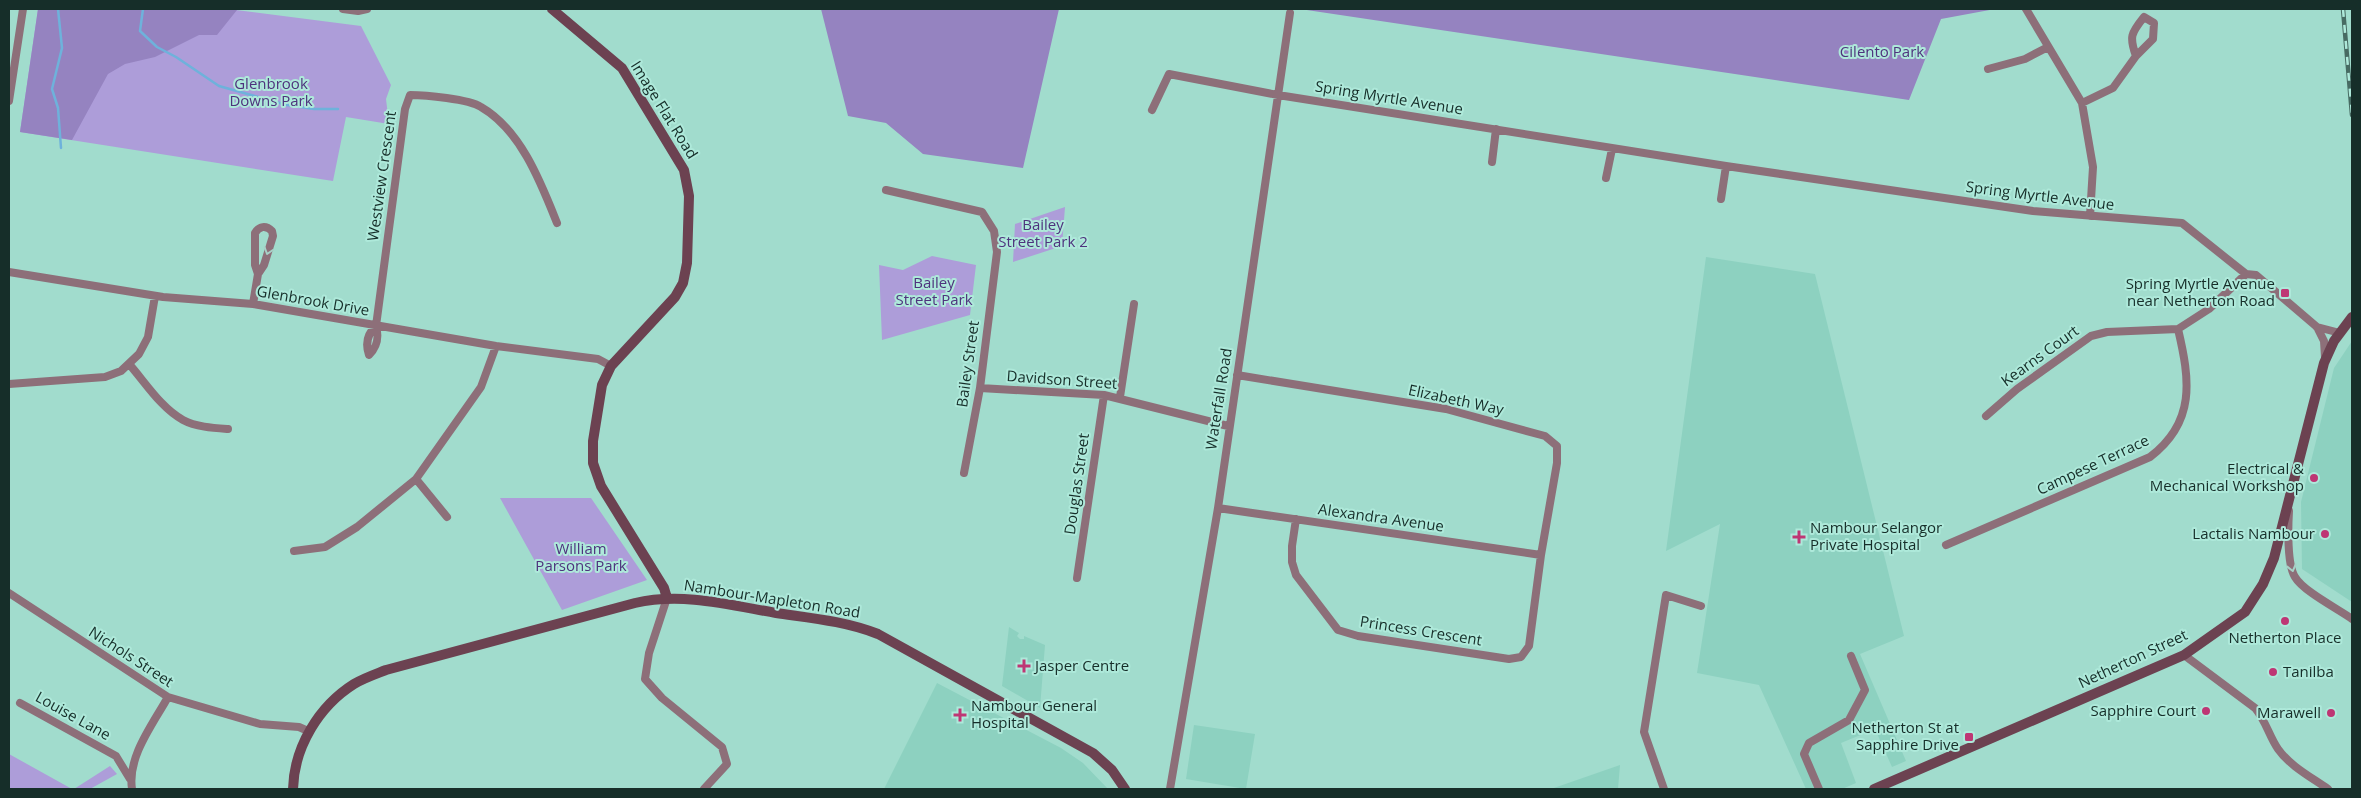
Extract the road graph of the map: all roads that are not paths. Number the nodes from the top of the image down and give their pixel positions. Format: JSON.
{"nodes":[{"id":1,"x":23,"y":9,"type":"edge"},
{"id":2,"x":343,"y":9,"type":"edge"},
{"id":3,"x":367,"y":9,"type":"edge"},
{"id":4,"x":552,"y":9,"type":"edge"},
{"id":5,"x":2026,"y":9,"type":"edge"},
{"id":6,"x":1290,"y":13,"type":"dead end"},
{"id":7,"x":2048,"y":47,"type":"junction"},
{"id":8,"x":2136,"y":56,"type":"junction"},
{"id":9,"x":1988,"y":69,"type":"dead end"},
{"id":10,"x":1278,"y":95,"type":"junction"},
{"id":11,"x":9,"y":101,"type":"edge"},
{"id":12,"x":2082,"y":104,"type":"junction"},
{"id":13,"x":1152,"y":110,"type":"dead end"},
{"id":14,"x":1496,"y":129,"type":"junction"},
{"id":15,"x":1612,"y":149,"type":"junction"},
{"id":16,"x":1492,"y":162,"type":"dead end"},
{"id":17,"x":1726,"y":166,"type":"junction"},
{"id":18,"x":1606,"y":178,"type":"dead end"},
{"id":19,"x":886,"y":190,"type":"dead end"},
{"id":20,"x":1721,"y":199,"type":"dead end"},
{"id":21,"x":2090,"y":216,"type":"junction"},
{"id":22,"x":558,"y":223,"type":"dead end"},
{"id":23,"x":9,"y":272,"type":"edge"},
{"id":24,"x":258,"y":274,"type":"junction"},
{"id":25,"x":2246,"y":274,"type":"junction"},
{"id":26,"x":155,"y":296,"type":"junction"},
{"id":27,"x":253,"y":304,"type":"junction"},
{"id":28,"x":1134,"y":304,"type":"dead end"},
{"id":29,"x":2352,"y":318,"type":"edge"},
{"id":30,"x":376,"y":326,"type":"junction"},
{"id":31,"x":2318,"y":327,"type":"junction"},
{"id":32,"x":2178,"y":329,"type":"junction"},
{"id":33,"x":2340,"y":333,"type":"junction"},
{"id":34,"x":496,"y":346,"type":"junction"},
{"id":35,"x":2326,"y":360,"type":"junction"},
{"id":36,"x":129,"y":364,"type":"junction"},
{"id":37,"x":611,"y":366,"type":"junction"},
{"id":38,"x":1237,"y":375,"type":"junction"},
{"id":39,"x":9,"y":384,"type":"edge"},
{"id":40,"x":980,"y":388,"type":"junction"},
{"id":41,"x":1104,"y":395,"type":"junction"},
{"id":42,"x":1120,"y":397,"type":"junction"},
{"id":43,"x":1986,"y":416,"type":"dead end"},
{"id":44,"x":1228,"y":426,"type":"junction"},
{"id":45,"x":228,"y":430,"type":"dead end"},
{"id":46,"x":964,"y":473,"type":"dead end"},
{"id":47,"x":416,"y":479,"type":"junction"},
{"id":48,"x":2292,"y":485,"type":"junction"},
{"id":49,"x":1218,"y":508,"type":"junction"},
{"id":50,"x":448,"y":516,"type":"dead end"},
{"id":51,"x":1296,"y":519,"type":"junction"},
{"id":52,"x":1946,"y":545,"type":"dead end"},
{"id":53,"x":294,"y":551,"type":"dead end"},
{"id":54,"x":1541,"y":555,"type":"junction"},
{"id":55,"x":1077,"y":578,"type":"dead end"},
{"id":56,"x":9,"y":593,"type":"edge"},
{"id":57,"x":667,"y":598,"type":"junction"},
{"id":58,"x":1701,"y":606,"type":"dead end"},
{"id":59,"x":2352,"y":619,"type":"edge"},
{"id":60,"x":2184,"y":655,"type":"junction"},
{"id":61,"x":1850,"y":656,"type":"dead end"},
{"id":62,"x":168,"y":698,"type":"junction"},
{"id":63,"x":20,"y":703,"type":"dead end"},
{"id":64,"x":308,"y":731,"type":"junction"},
{"id":65,"x":130,"y":778,"type":"junction"},
{"id":66,"x":132,"y":789,"type":"edge"},
{"id":67,"x":293,"y":789,"type":"edge"},
{"id":68,"x":704,"y":789,"type":"edge"},
{"id":69,"x":1125,"y":789,"type":"edge"},
{"id":70,"x":1170,"y":789,"type":"edge"},
{"id":71,"x":1664,"y":789,"type":"edge"},
{"id":72,"x":1819,"y":789,"type":"edge"},
{"id":73,"x":1874,"y":789,"type":"edge"},
{"id":74,"x":2328,"y":789,"type":"edge"}],
"edges":[{"from":1,"to":11,"type":"street"},
{"from":2,"to":3,"type":"street"},
{"from":4,"to":37,"type":"main road","name":"Image Flat Road"},
{"from":5,"to":7,"type":"street"},
{"from":6,"to":10,"type":"street","name":"Waterfall Road"},
{"from":7,"to":9,"type":"street"},
{"from":7,"to":12,"type":"street"},
{"from":8,"to":8,"type":"street"},
{"from":8,"to":12,"type":"street"},
{"from":10,"to":13,"type":"street","name":"Spring Myrtle Avenue"},
{"from":10,"to":14,"type":"street","name":"Spring Myrtle Avenue"},
{"from":10,"to":38,"type":"street","name":"Waterfall Road"},
{"from":12,"to":21,"type":"street"},
{"from":14,"to":15,"type":"street","name":"Spring Myrtle Avenue"},
{"from":14,"to":16,"type":"street"},
{"from":15,"to":17,"type":"street","name":"Spring Myrtle Avenue"},
{"from":15,"to":18,"type":"street"},
{"from":17,"to":20,"type":"street"},
{"from":17,"to":21,"type":"street","name":"Spring Myrtle Avenue"},
{"from":19,"to":40,"type":"street","name":"Bailey Street"},
{"from":21,"to":25,"type":"street","name":"Spring Myrtle Avenue"},
{"from":22,"to":30,"type":"street","name":"Westview Crescent"},
{"from":23,"to":26,"type":"street","name":"Glenbrook Drive"},
{"from":24,"to":24,"type":"street","one_way":true},
{"from":24,"to":27,"type":"street"},
{"from":25,"to":31,"type":"street","name":"Spring Myrtle Avenue"},
{"from":25,"to":32,"type":"street"},
{"from":26,"to":27,"type":"street","name":"Glenbrook Drive"},
{"from":26,"to":36,"type":"street"},
{"from":27,"to":30,"type":"street","name":"Glenbrook Drive"},
{"from":28,"to":42,"type":"street"},
{"from":29,"to":33,"type":"main road","name":"Netherton Street"},
{"from":30,"to":34,"type":"street","name":"Glenbrook Drive"},
{"from":31,"to":33,"type":"street","name":"Spring Myrtle Avenue"},
{"from":31,"to":35,"type":"street"},
{"from":32,"to":43,"type":"street","name":"Kearns Court"},
{"from":32,"to":52,"type":"street","name":"Campese Terrace"},
{"from":33,"to":35,"type":"main road","name":"Netherton Street"},
{"from":34,"to":37,"type":"street","name":"Glenbrook Drive"},
{"from":34,"to":47,"type":"street"},
{"from":35,"to":48,"type":"main road","name":"Netherton Street"},
{"from":36,"to":39,"type":"street"},
{"from":36,"to":45,"type":"street"},
{"from":37,"to":57,"type":"main road","name":"Image Flat Road"},
{"from":38,"to":44,"type":"street","name":"Waterfall Road"},
{"from":38,"to":54,"type":"street","name":"Elizabeth Way"},
{"from":40,"to":41,"type":"street","name":"Davidson Street"},
{"from":40,"to":46,"type":"street","name":"Bailey Street"},
{"from":41,"to":42,"type":"street","name":"Davidson Street"},
{"from":41,"to":55,"type":"street","name":"Douglas Street"},
{"from":42,"to":44,"type":"street","name":"Davidson Street"},
{"from":44,"to":49,"type":"street","name":"Waterfall Road"},
{"from":47,"to":50,"type":"street"},
{"from":47,"to":53,"type":"street"},
{"from":48,"to":59,"type":"street","one_way":true},
{"from":48,"to":60,"type":"main road","name":"Netherton Street"},
{"from":49,"to":51,"type":"street","name":"Alexandra Avenue"},
{"from":49,"to":70,"type":"street","name":"Waterfall Road"},
{"from":51,"to":54,"type":"street","name":"Alexandra Avenue"},
{"from":51,"to":54,"type":"street","name":"Princess Crescent"},
{"from":56,"to":62,"type":"street","name":"Nichols Street"},
{"from":57,"to":64,"type":"main road","name":"Nambour-Mapleton Road"},
{"from":57,"to":68,"type":"street"},
{"from":57,"to":69,"type":"main road","name":"Nambour-Mapleton Road"},
{"from":58,"to":71,"type":"street"},
{"from":60,"to":73,"type":"main road","name":"Netherton Street"},
{"from":60,"to":74,"type":"street"},
{"from":61,"to":72,"type":"street"},
{"from":62,"to":64,"type":"street","name":"Nichols Street"},
{"from":62,"to":65,"type":"street"},
{"from":63,"to":65,"type":"street","name":"Louise Lane"},
{"from":64,"to":67,"type":"main road","name":"Nambour-Mapleton Road"},
{"from":65,"to":66,"type":"street"}]}
